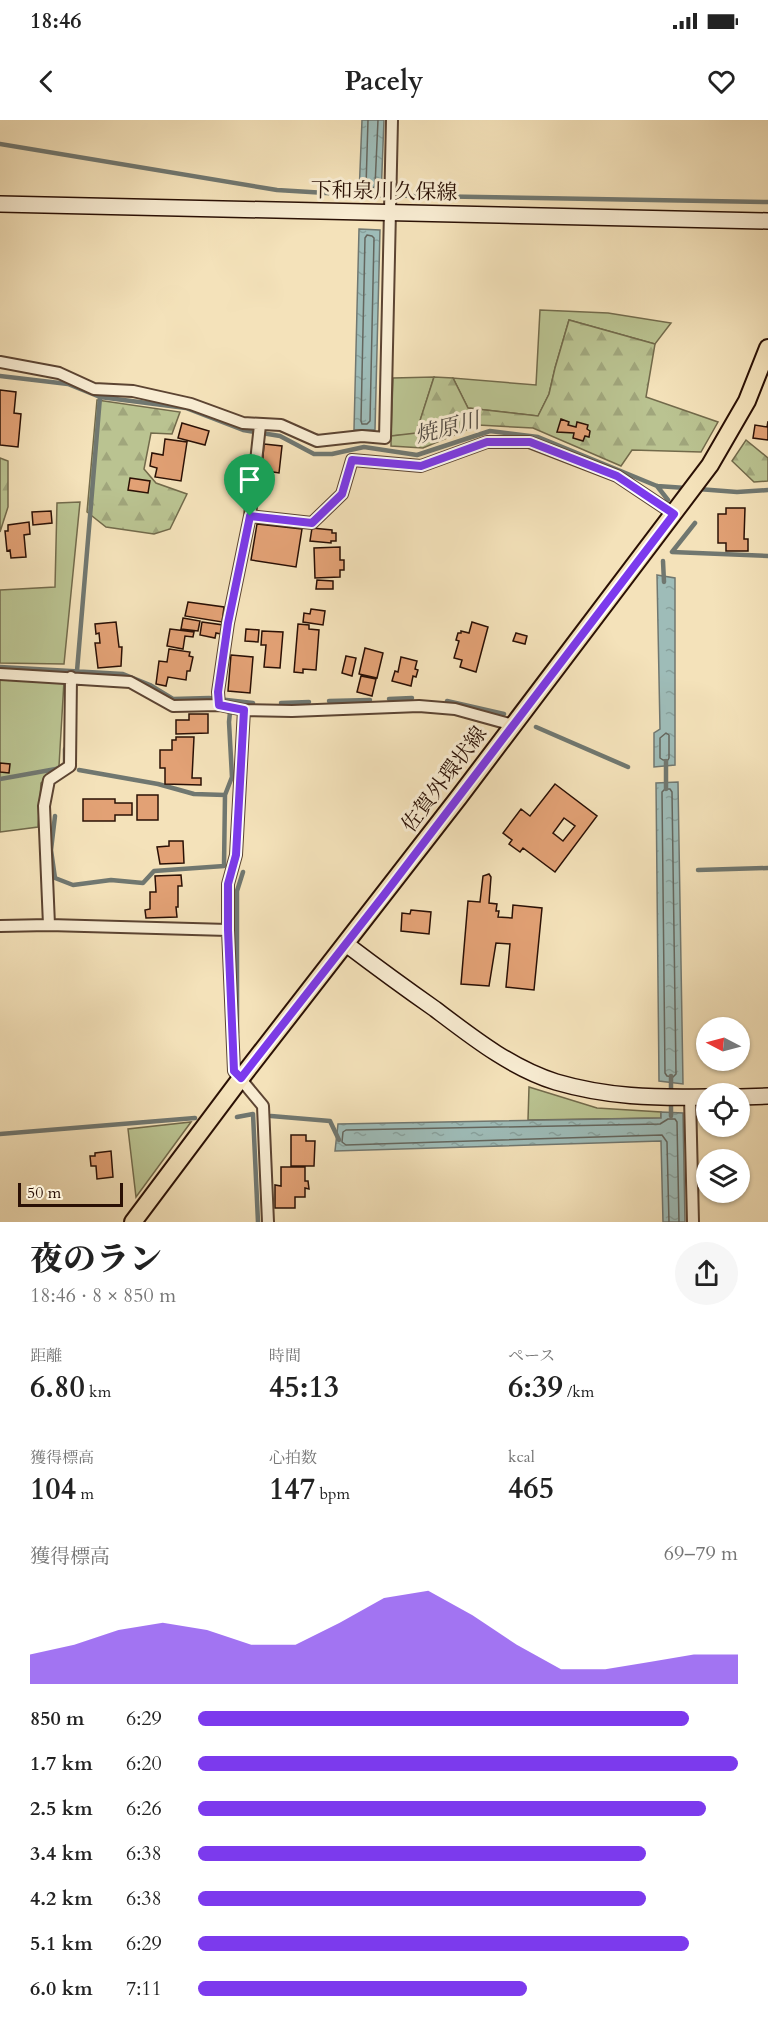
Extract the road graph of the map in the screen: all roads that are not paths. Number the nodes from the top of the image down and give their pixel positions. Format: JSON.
{"nodes":[{"id":1,"x":392,"y":120,"type":"edge"},
{"id":2,"x":0,"y":204,"type":"edge"},
{"id":3,"x":390,"y":211,"type":"junction"},
{"id":4,"x":768,"y":221,"type":"edge"},
{"id":5,"x":768,"y":348,"type":"edge"},
{"id":6,"x":0,"y":362,"type":"edge"},
{"id":7,"x":260,"y":425,"type":"junction"},
{"id":8,"x":674,"y":514,"type":"junction"},
{"id":9,"x":250,"y":516,"type":"junction"},
{"id":10,"x":0,"y":674,"type":"edge"},
{"id":11,"x":71,"y":677,"type":"junction"},
{"id":12,"x":222,"y":706,"type":"junction"},
{"id":13,"x":241,"y":709,"type":"junction"},
{"id":14,"x":513,"y":725,"type":"junction"},
{"id":15,"x":49,"y":925,"type":"junction"},
{"id":16,"x":0,"y":926,"type":"edge"},
{"id":17,"x":228,"y":930,"type":"junction"},
{"id":18,"x":346,"y":944,"type":"junction"},
{"id":19,"x":241,"y":1078,"type":"junction"},
{"id":20,"x":768,"y":1096,"type":"edge"},
{"id":21,"x":690,"y":1097,"type":"junction"},
{"id":22,"x":696,"y":1097,"type":"edge"},
{"id":23,"x":750,"y":1097,"type":"edge"},
{"id":24,"x":133,"y":1222,"type":"edge"},
{"id":25,"x":268,"y":1222,"type":"edge"},
{"id":26,"x":693,"y":1222,"type":"edge"}],
"edges":[{"from":1,"to":3,"type":"street"},
{"from":2,"to":3,"type":"street","name":"下和泉川久保線"},
{"from":3,"to":4,"type":"street","name":"下和泉川久保線"},
{"from":3,"to":7,"type":"street"},
{"from":5,"to":8,"type":"main road","name":"佐賀外環状線"},
{"from":6,"to":7,"type":"street"},
{"from":7,"to":9,"type":"street"},
{"from":8,"to":9,"type":"street"},
{"from":8,"to":14,"type":"main road","name":"佐賀外環状線"},
{"from":9,"to":12,"type":"street"},
{"from":10,"to":11,"type":"street"},
{"from":11,"to":12,"type":"street"},
{"from":11,"to":15,"type":"street"},
{"from":12,"to":13,"type":"street"},
{"from":13,"to":14,"type":"street"},
{"from":13,"to":17,"type":"street"},
{"from":14,"to":18,"type":"main road","name":"佐賀外環状線"},
{"from":15,"to":16,"type":"street"},
{"from":15,"to":17,"type":"street"},
{"from":17,"to":19,"type":"street"},
{"from":18,"to":19,"type":"main road","name":"佐賀外環状線"},
{"from":18,"to":21,"type":"street"},
{"from":19,"to":24,"type":"main road","name":"佐賀外環状線"},
{"from":19,"to":25,"type":"street"},
{"from":20,"to":23,"type":"street"},
{"from":21,"to":22,"type":"street"},
{"from":21,"to":26,"type":"street"}]}
